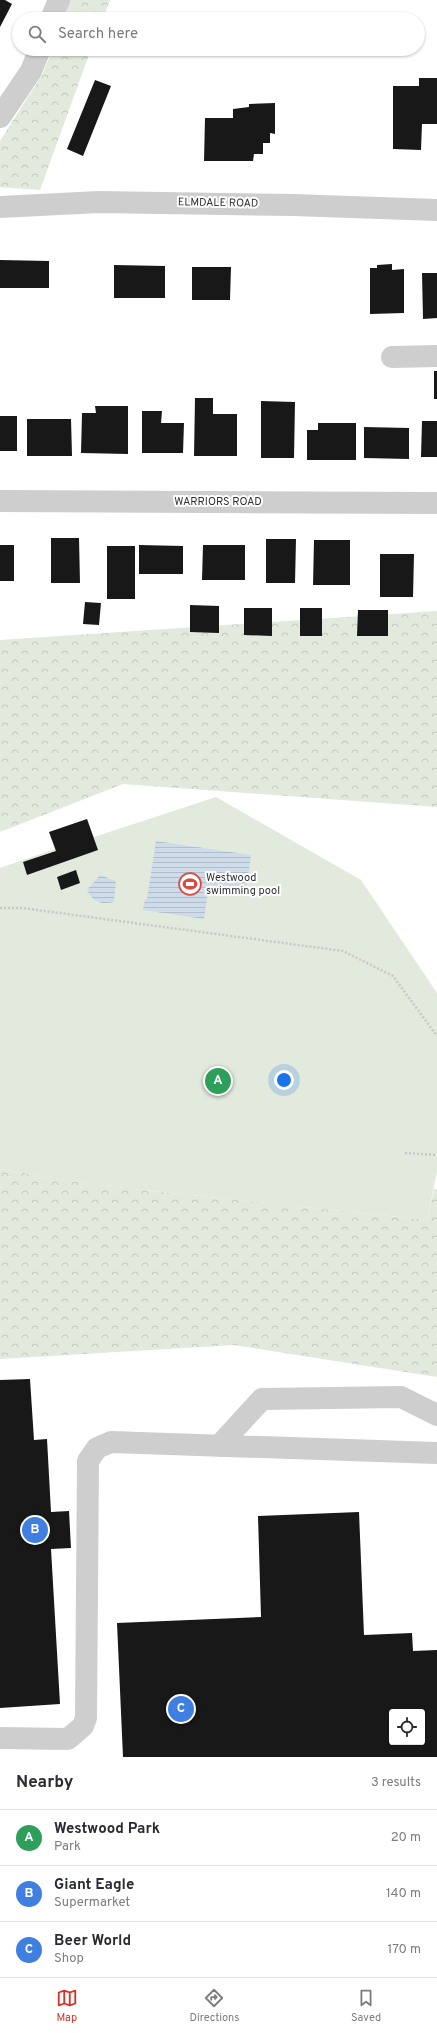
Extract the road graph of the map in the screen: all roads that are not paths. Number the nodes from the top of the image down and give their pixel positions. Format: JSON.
{"nodes":[{"id":1,"x":58,"y":0,"type":"edge"},
{"id":2,"x":54,"y":12,"type":"edge"},
{"id":3,"x":37,"y":56,"type":"edge"},
{"id":4,"x":0,"y":117,"type":"edge"},
{"id":5,"x":0,"y":207,"type":"edge"},
{"id":6,"x":437,"y":210,"type":"edge"},
{"id":7,"x":437,"y":356,"type":"edge"},
{"id":8,"x":392,"y":357,"type":"dead end"},
{"id":9,"x":0,"y":501,"type":"edge"},
{"id":10,"x":437,"y":503,"type":"edge"},
{"id":11,"x":437,"y":1414,"type":"edge"},
{"id":12,"x":219,"y":1446,"type":"junction"},
{"id":13,"x":437,"y":1453,"type":"edge"},
{"id":14,"x":7,"y":1744,"type":"edge"}],
"edges":[{"from":1,"to":2,"type":"street"},
{"from":3,"to":4,"type":"street"},
{"from":5,"to":6,"type":"street","name":"ELMDALE ROAD"},
{"from":7,"to":8,"type":"street"},
{"from":9,"to":10,"type":"street","name":"WARRIORS ROAD"},
{"from":11,"to":12,"type":"street"},
{"from":12,"to":13,"type":"street"},
{"from":12,"to":14,"type":"street"}]}
